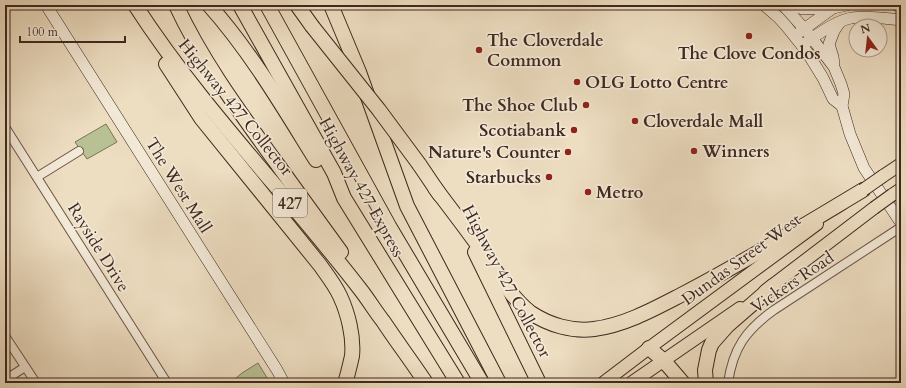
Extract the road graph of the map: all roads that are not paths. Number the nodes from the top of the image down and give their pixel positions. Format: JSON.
{"nodes":[{"id":1,"x":46,"y":5,"type":"edge"},
{"id":2,"x":135,"y":5,"type":"edge"},
{"id":3,"x":176,"y":5,"type":"edge"},
{"id":4,"x":209,"y":5,"type":"edge"},
{"id":5,"x":240,"y":5,"type":"edge"},
{"id":6,"x":267,"y":5,"type":"edge"},
{"id":7,"x":297,"y":5,"type":"edge"},
{"id":8,"x":331,"y":5,"type":"edge"},
{"id":9,"x":340,"y":5,"type":"edge"},
{"id":10,"x":764,"y":5,"type":"edge"},
{"id":11,"x":783,"y":5,"type":"edge"},
{"id":12,"x":788,"y":5,"type":"edge"},
{"id":13,"x":847,"y":5,"type":"edge"},
{"id":14,"x":896,"y":5,"type":"edge"},
{"id":15,"x":901,"y":6,"type":"edge"},
{"id":16,"x":833,"y":8,"type":"junction"},
{"id":17,"x":901,"y":20,"type":"edge"},
{"id":18,"x":840,"y":22,"type":"junction"},
{"id":19,"x":149,"y":26,"type":"junction"},
{"id":20,"x":805,"y":28,"type":"junction"},
{"id":21,"x":794,"y":36,"type":"junction"},
{"id":22,"x":813,"y":38,"type":"junction"},
{"id":23,"x":802,"y":46,"type":"junction"},
{"id":24,"x":834,"y":67,"type":"junction"},
{"id":25,"x":359,"y":72,"type":"junction"},
{"id":26,"x":842,"y":106,"type":"junction"},
{"id":27,"x":5,"y":127,"type":"edge"},
{"id":28,"x":80,"y":151,"type":"dead end"},
{"id":29,"x":901,"y":164,"type":"edge"},
{"id":30,"x":37,"y":178,"type":"junction"},
{"id":31,"x":435,"y":188,"type":"junction"},
{"id":32,"x":863,"y":190,"type":"junction"},
{"id":33,"x":897,"y":192,"type":"edge"},
{"id":34,"x":344,"y":198,"type":"junction"},
{"id":35,"x":901,"y":223,"type":"edge"},
{"id":36,"x":901,"y":228,"type":"edge"},
{"id":37,"x":773,"y":286,"type":"junction"},
{"id":38,"x":5,"y":336,"type":"edge"},
{"id":39,"x":649,"y":348,"type":"junction"},
{"id":40,"x":664,"y":361,"type":"junction"},
{"id":41,"x":25,"y":367,"type":"junction"},
{"id":42,"x":5,"y":380,"type":"edge"},
{"id":43,"x":538,"y":381,"type":"edge"},
{"id":44,"x":36,"y":383,"type":"edge"},
{"id":45,"x":167,"y":383,"type":"edge"},
{"id":46,"x":284,"y":383,"type":"edge"},
{"id":47,"x":345,"y":383,"type":"edge"},
{"id":48,"x":426,"y":383,"type":"edge"},
{"id":49,"x":433,"y":383,"type":"edge"},
{"id":50,"x":458,"y":383,"type":"edge"},
{"id":51,"x":482,"y":383,"type":"edge"},
{"id":52,"x":499,"y":383,"type":"edge"},
{"id":53,"x":603,"y":383,"type":"edge"},
{"id":54,"x":631,"y":383,"type":"edge"},
{"id":55,"x":683,"y":383,"type":"edge"},
{"id":56,"x":706,"y":383,"type":"edge"},
{"id":57,"x":728,"y":383,"type":"edge"}],
"edges":[{"from":1,"to":46,"type":"main road","name":"The West Mall"},
{"from":2,"to":19,"type":"highway","name":"Highway 427 Collector","number":"427"},
{"from":3,"to":49,"type":"highway"},
{"from":4,"to":34,"type":"highway"},
{"from":5,"to":34,"type":"highway","name":"Highway 427 Express"},
{"from":6,"to":51,"type":"highway","name":"Highway 427 Express"},
{"from":7,"to":31,"type":"highway","name":"Highway 427 Collector","bridge":true},
{"from":8,"to":25,"type":"highway"},
{"from":9,"to":25,"type":"highway"},
{"from":10,"to":21,"type":"main road"},
{"from":11,"to":20,"type":"main road"},
{"from":12,"to":16,"type":"main road"},
{"from":13,"to":16,"type":"main road"},
{"from":14,"to":15,"type":"main road"},
{"from":16,"to":20,"type":"main road"},
{"from":17,"to":18,"type":"main road"},
{"from":18,"to":22,"type":"main road"},
{"from":18,"to":24,"type":"main road"},
{"from":19,"to":47,"type":"highway"},
{"from":19,"to":48,"type":"highway","name":"Highway 427 Collector","number":"427"},
{"from":20,"to":21,"type":"main road"},
{"from":20,"to":22,"type":"main road"},
{"from":21,"to":23,"type":"main road"},
{"from":22,"to":23,"type":"main road"},
{"from":22,"to":24,"type":"main road"},
{"from":23,"to":26,"type":"main road"},
{"from":24,"to":26,"type":"main road"},
{"from":25,"to":52,"type":"highway"},
{"from":26,"to":35,"type":"main road"},
{"from":27,"to":30,"type":"street","name":"Rayside Drive"},
{"from":28,"to":30,"type":"street"},
{"from":29,"to":32,"type":"main road","name":"Dundas Street West","bridge":true},
{"from":30,"to":45,"type":"street","name":"Rayside Drive"},
{"from":31,"to":32,"type":"highway"},
{"from":31,"to":43,"type":"highway","name":"Highway 427 Collector"},
{"from":32,"to":39,"type":"main road","name":"Dundas Street West"},
{"from":33,"to":37,"type":"main road","bridge":true},
{"from":34,"to":50,"type":"highway","name":"Highway 427 Express"},
{"from":36,"to":57,"type":"street","name":"Vickers Road"},
{"from":37,"to":40,"type":"main road"},
{"from":37,"to":56,"type":"highway"},
{"from":38,"to":41,"type":"street"},
{"from":39,"to":40,"type":"highway"},
{"from":39,"to":53,"type":"main road","name":"Dundas Street West"},
{"from":40,"to":54,"type":"main road"},
{"from":40,"to":55,"type":"highway"},
{"from":41,"to":42,"type":"street"},
{"from":41,"to":44,"type":"street"}]}
